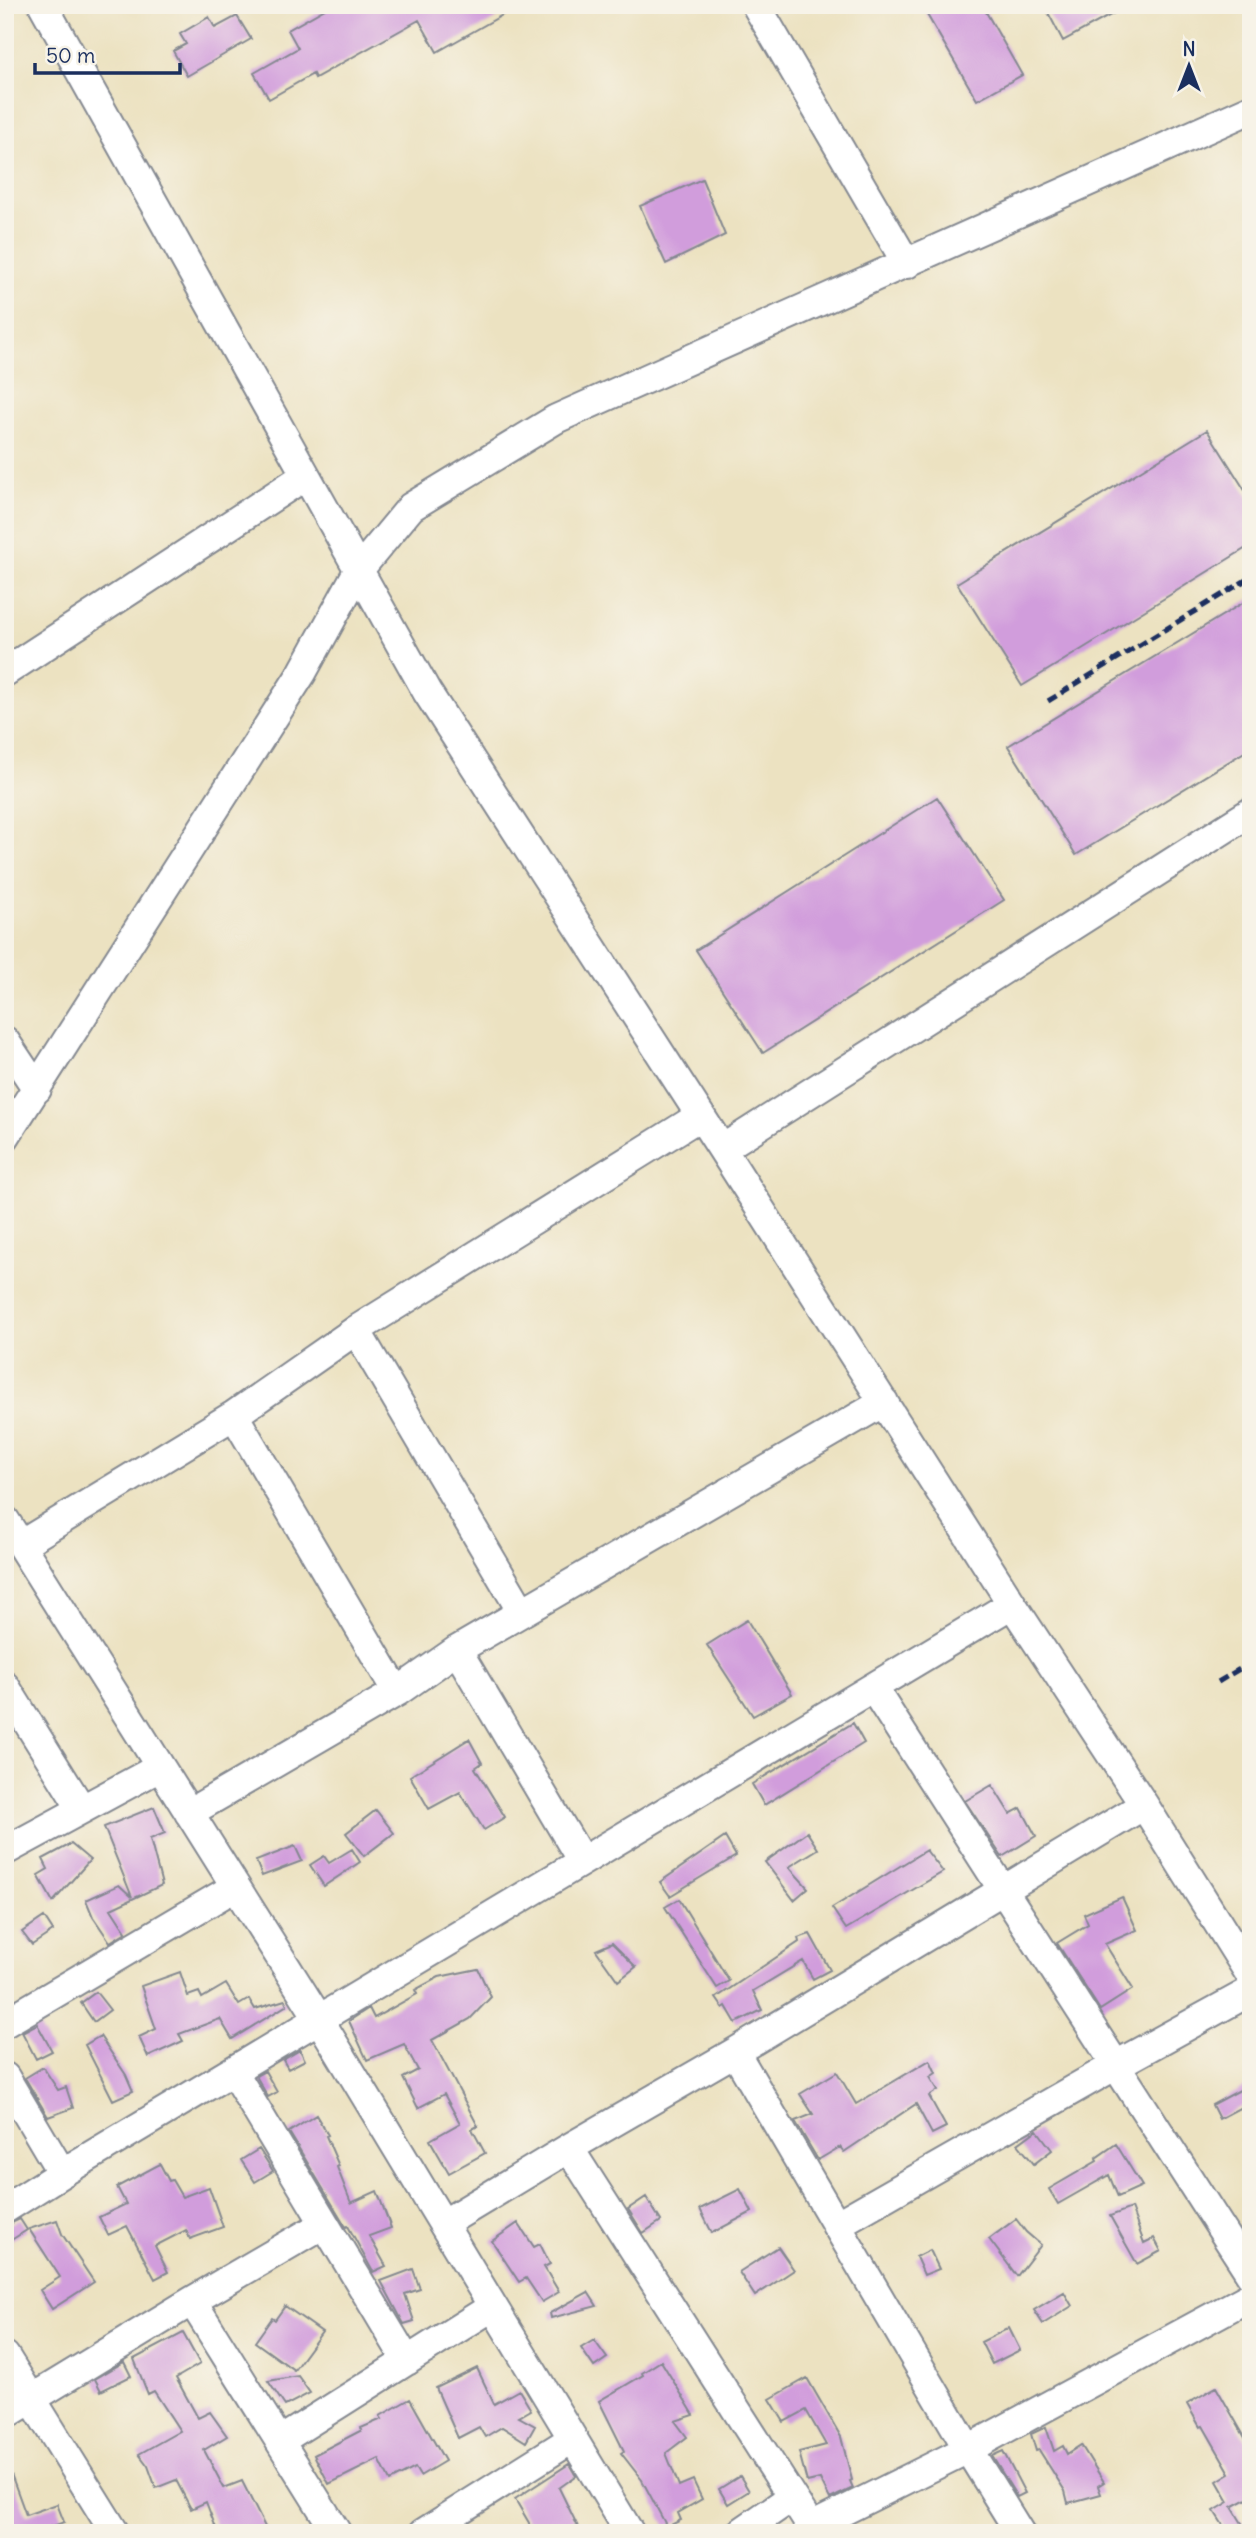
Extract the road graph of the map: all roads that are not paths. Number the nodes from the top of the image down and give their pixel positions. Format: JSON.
{"nodes":[{"id":1,"x":43,"y":5,"type":"edge"},
{"id":2,"x":756,"y":5,"type":"edge"},
{"id":3,"x":1251,"y":109,"type":"edge"},
{"id":4,"x":906,"y":264,"type":"junction"},
{"id":5,"x":305,"y":476,"type":"junction"},
{"id":6,"x":358,"y":571,"type":"junction"},
{"id":7,"x":5,"y":673,"type":"edge"},
{"id":8,"x":1251,"y":812,"type":"edge"},
{"id":9,"x":5,"y":1041,"type":"edge"},
{"id":10,"x":37,"y":1089,"type":"junction"},
{"id":11,"x":700,"y":1116,"type":"junction"},
{"id":12,"x":5,"y":1137,"type":"edge"},
{"id":13,"x":722,"y":1149,"type":"junction"},
{"id":14,"x":356,"y":1330,"type":"junction"},
{"id":15,"x":884,"y":1402,"type":"junction"},
{"id":16,"x":234,"y":1415,"type":"junction"},
{"id":17,"x":5,"y":1520,"type":"edge"},
{"id":18,"x":22,"y":1544,"type":"junction"},
{"id":19,"x":1012,"y":1604,"type":"junction"},
{"id":20,"x":522,"y":1612,"type":"junction"},
{"id":21,"x":457,"y":1650,"type":"junction"},
{"id":22,"x":873,"y":1688,"type":"junction"},
{"id":23,"x":6,"y":1690,"type":"edge"},
{"id":24,"x":397,"y":1692,"type":"junction"},
{"id":25,"x":160,"y":1766,"type":"junction"},
{"id":26,"x":1144,"y":1805,"type":"junction"},
{"id":27,"x":80,"y":1808,"type":"junction"},
{"id":28,"x":189,"y":1813,"type":"junction"},
{"id":29,"x":5,"y":1851,"type":"edge"},
{"id":30,"x":582,"y":1861,"type":"junction"},
{"id":31,"x":235,"y":1887,"type":"junction"},
{"id":32,"x":1003,"y":1890,"type":"junction"},
{"id":33,"x":1251,"y":1976,"type":"edge"},
{"id":34,"x":1251,"y":1990,"type":"edge"},
{"id":35,"x":319,"y":2019,"type":"junction"},
{"id":36,"x":5,"y":2023,"type":"edge"},
{"id":37,"x":735,"y":2052,"type":"junction"},
{"id":38,"x":1116,"y":2065,"type":"junction"},
{"id":39,"x":233,"y":2071,"type":"junction"},
{"id":40,"x":5,"y":2077,"type":"edge"},
{"id":41,"x":569,"y":2148,"type":"junction"},
{"id":42,"x":62,"y":2173,"type":"junction"},
{"id":43,"x":5,"y":2209,"type":"edge"},
{"id":44,"x":324,"y":2224,"type":"junction"},
{"id":45,"x":443,"y":2224,"type":"junction"},
{"id":46,"x":836,"y":2225,"type":"junction"},
{"id":47,"x":1251,"y":2275,"type":"edge"},
{"id":48,"x":1251,"y":2296,"type":"edge"},
{"id":49,"x":192,"y":2301,"type":"junction"},
{"id":50,"x":492,"y":2307,"type":"junction"},
{"id":51,"x":5,"y":2356,"type":"edge"},
{"id":52,"x":407,"y":2361,"type":"junction"},
{"id":53,"x":31,"y":2398,"type":"junction"},
{"id":54,"x":5,"y":2415,"type":"edge"},
{"id":55,"x":572,"y":2439,"type":"junction"},
{"id":56,"x":280,"y":2441,"type":"junction"},
{"id":57,"x":968,"y":2449,"type":"junction"},
{"id":58,"x":792,"y":2497,"type":"junction"},
{"id":59,"x":813,"y":2530,"type":"edge"},
{"id":60,"x":115,"y":2533,"type":"edge"},
{"id":61,"x":337,"y":2533,"type":"edge"},
{"id":62,"x":423,"y":2533,"type":"edge"},
{"id":63,"x":630,"y":2533,"type":"edge"},
{"id":64,"x":740,"y":2533,"type":"edge"},
{"id":65,"x":1020,"y":2533,"type":"edge"}],
"edges":[{"from":1,"to":5,"type":"street"},
{"from":2,"to":4,"type":"street"},
{"from":3,"to":4,"type":"street"},
{"from":4,"to":6,"type":"street"},
{"from":5,"to":6,"type":"street"},
{"from":5,"to":7,"type":"street"},
{"from":6,"to":10,"type":"street"},
{"from":6,"to":11,"type":"street"},
{"from":8,"to":13,"type":"street"},
{"from":9,"to":10,"type":"street"},
{"from":10,"to":12,"type":"street"},
{"from":11,"to":13,"type":"street"},
{"from":11,"to":14,"type":"street"},
{"from":13,"to":15,"type":"street"},
{"from":14,"to":16,"type":"street"},
{"from":14,"to":20,"type":"street"},
{"from":15,"to":19,"type":"street"},
{"from":15,"to":20,"type":"street"},
{"from":16,"to":18,"type":"street"},
{"from":16,"to":24,"type":"street"},
{"from":17,"to":18,"type":"street"},
{"from":18,"to":25,"type":"street"},
{"from":19,"to":22,"type":"street"},
{"from":19,"to":26,"type":"street"},
{"from":20,"to":21,"type":"street"},
{"from":21,"to":24,"type":"street"},
{"from":21,"to":30,"type":"street"},
{"from":22,"to":30,"type":"street"},
{"from":22,"to":32,"type":"street"},
{"from":23,"to":27,"type":"street"},
{"from":24,"to":28,"type":"street"},
{"from":25,"to":27,"type":"street"},
{"from":25,"to":28,"type":"street"},
{"from":26,"to":32,"type":"street"},
{"from":26,"to":33,"type":"street"},
{"from":27,"to":29,"type":"street"},
{"from":28,"to":31,"type":"street"},
{"from":30,"to":35,"type":"street"},
{"from":31,"to":35,"type":"street"},
{"from":31,"to":36,"type":"street"},
{"from":32,"to":37,"type":"street"},
{"from":32,"to":38,"type":"street"},
{"from":34,"to":38,"type":"street"},
{"from":35,"to":39,"type":"street"},
{"from":35,"to":45,"type":"street"},
{"from":37,"to":41,"type":"street"},
{"from":37,"to":46,"type":"street"},
{"from":38,"to":46,"type":"street"},
{"from":38,"to":47,"type":"street"},
{"from":39,"to":42,"type":"street"},
{"from":39,"to":44,"type":"street"},
{"from":40,"to":42,"type":"street"},
{"from":41,"to":45,"type":"street"},
{"from":41,"to":58,"type":"street"},
{"from":42,"to":43,"type":"street"},
{"from":44,"to":49,"type":"street"},
{"from":44,"to":52,"type":"street"},
{"from":45,"to":50,"type":"street"},
{"from":46,"to":57,"type":"street"},
{"from":48,"to":57,"type":"street"},
{"from":49,"to":53,"type":"street"},
{"from":49,"to":56,"type":"street"},
{"from":50,"to":52,"type":"street"},
{"from":50,"to":55,"type":"street"},
{"from":51,"to":53,"type":"street"},
{"from":52,"to":56,"type":"street"},
{"from":53,"to":54,"type":"street"},
{"from":53,"to":60,"type":"street"},
{"from":55,"to":62,"type":"street"},
{"from":55,"to":63,"type":"street"},
{"from":56,"to":61,"type":"street"},
{"from":57,"to":59,"type":"street"},
{"from":57,"to":65,"type":"street"},
{"from":58,"to":59,"type":"street"},
{"from":58,"to":64,"type":"street"}]}
